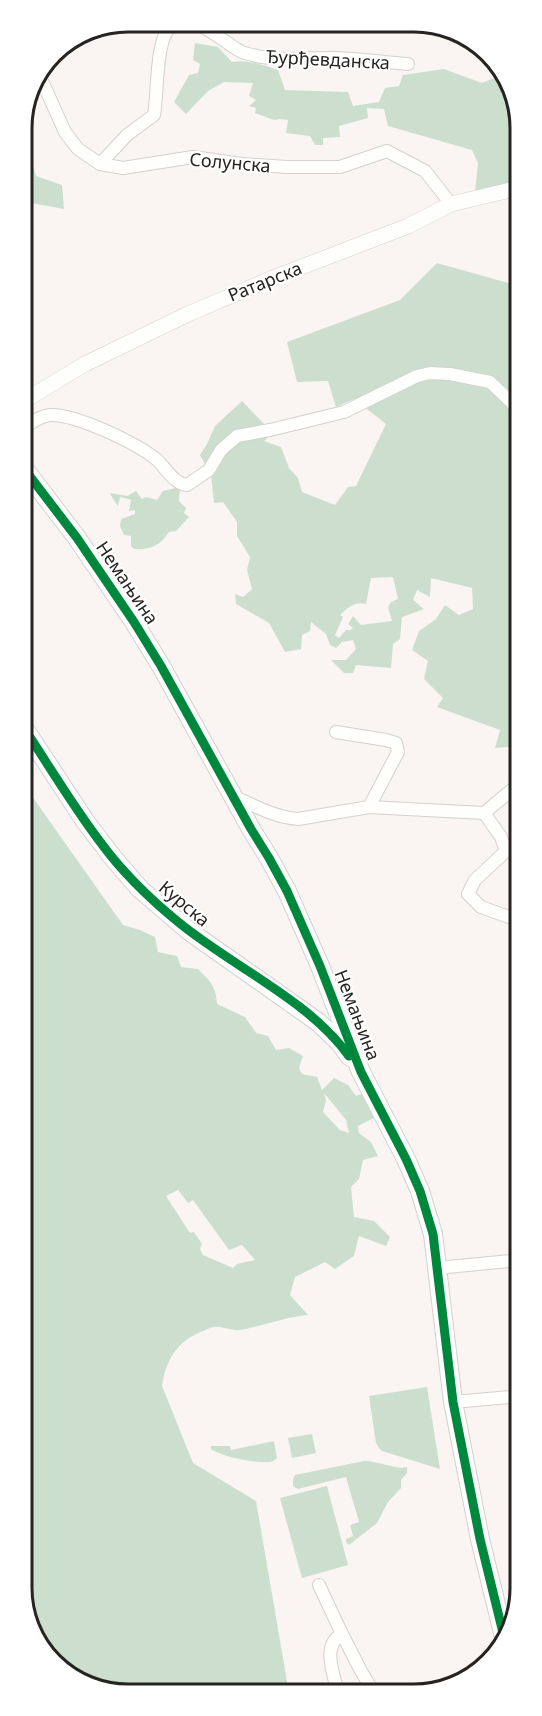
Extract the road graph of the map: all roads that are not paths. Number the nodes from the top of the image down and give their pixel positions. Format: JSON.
{"nodes":[{"id":1,"x":167,"y":32,"type":"edge"},
{"id":2,"x":211,"y":32,"type":"edge"},
{"id":3,"x":408,"y":64,"type":"dead end"},
{"id":4,"x":43,"y":82,"type":"edge"},
{"id":5,"x":100,"y":164,"type":"junction"},
{"id":6,"x":510,"y":190,"type":"edge"},
{"id":7,"x":451,"y":204,"type":"junction"},
{"id":8,"x":32,"y":396,"type":"edge"},
{"id":9,"x":510,"y":401,"type":"edge"},
{"id":10,"x":32,"y":422,"type":"edge"},
{"id":11,"x":32,"y":479,"type":"edge"},
{"id":12,"x":336,"y":732,"type":"dead end"},
{"id":13,"x":32,"y":740,"type":"edge"},
{"id":14,"x":510,"y":791,"type":"edge"},
{"id":15,"x":232,"y":796,"type":"junction"},
{"id":16,"x":369,"y":807,"type":"junction"},
{"id":17,"x":484,"y":813,"type":"junction"},
{"id":18,"x":510,"y":850,"type":"edge"},
{"id":19,"x":506,"y":851,"type":"junction"},
{"id":20,"x":510,"y":918,"type":"edge"},
{"id":21,"x":330,"y":989,"type":"junction"},
{"id":22,"x":291,"y":1001,"type":"junction"},
{"id":23,"x":361,"y":1072,"type":"junction"},
{"id":24,"x":510,"y":1261,"type":"edge"},
{"id":25,"x":437,"y":1268,"type":"junction"},
{"id":26,"x":510,"y":1397,"type":"edge"},
{"id":27,"x":453,"y":1402,"type":"junction"},
{"id":28,"x":319,"y":1585,"type":"dead end"},
{"id":29,"x":502,"y":1627,"type":"edge"},
{"id":30,"x":342,"y":1634,"type":"junction"},
{"id":31,"x":336,"y":1684,"type":"edge"},
{"id":32,"x":369,"y":1684,"type":"edge"}],
"edges":[{"from":1,"to":5,"type":"street","name":"Ђурђевданска"},
{"from":2,"to":3,"type":"street","name":"Ђурђевданска"},
{"from":4,"to":5,"type":"street"},
{"from":5,"to":7,"type":"street","name":"Солунска"},
{"from":6,"to":7,"type":"street","name":"Ратарска"},
{"from":7,"to":8,"type":"street","name":"Ратарска"},
{"from":9,"to":10,"type":"street"},
{"from":11,"to":15,"type":"main road","name":"Немањина"},
{"from":12,"to":16,"type":"street"},
{"from":13,"to":22,"type":"main road","name":"Курска"},
{"from":14,"to":17,"type":"street"},
{"from":15,"to":16,"type":"street"},
{"from":15,"to":21,"type":"main road","name":"Немањина"},
{"from":16,"to":17,"type":"street"},
{"from":17,"to":19,"type":"street"},
{"from":18,"to":19,"type":"street"},
{"from":19,"to":20,"type":"street"},
{"from":21,"to":22,"type":"main road"},
{"from":21,"to":23,"type":"main road","name":"Немањина"},
{"from":22,"to":23,"type":"main road","name":"Курска"},
{"from":23,"to":25,"type":"main road","name":"Немањина"},
{"from":24,"to":25,"type":"street"},
{"from":25,"to":27,"type":"main road","name":"Немањина"},
{"from":26,"to":27,"type":"street"},
{"from":27,"to":29,"type":"main road","name":"Немањина"},
{"from":28,"to":30,"type":"street"},
{"from":30,"to":31,"type":"street"},
{"from":30,"to":32,"type":"street"}]}
